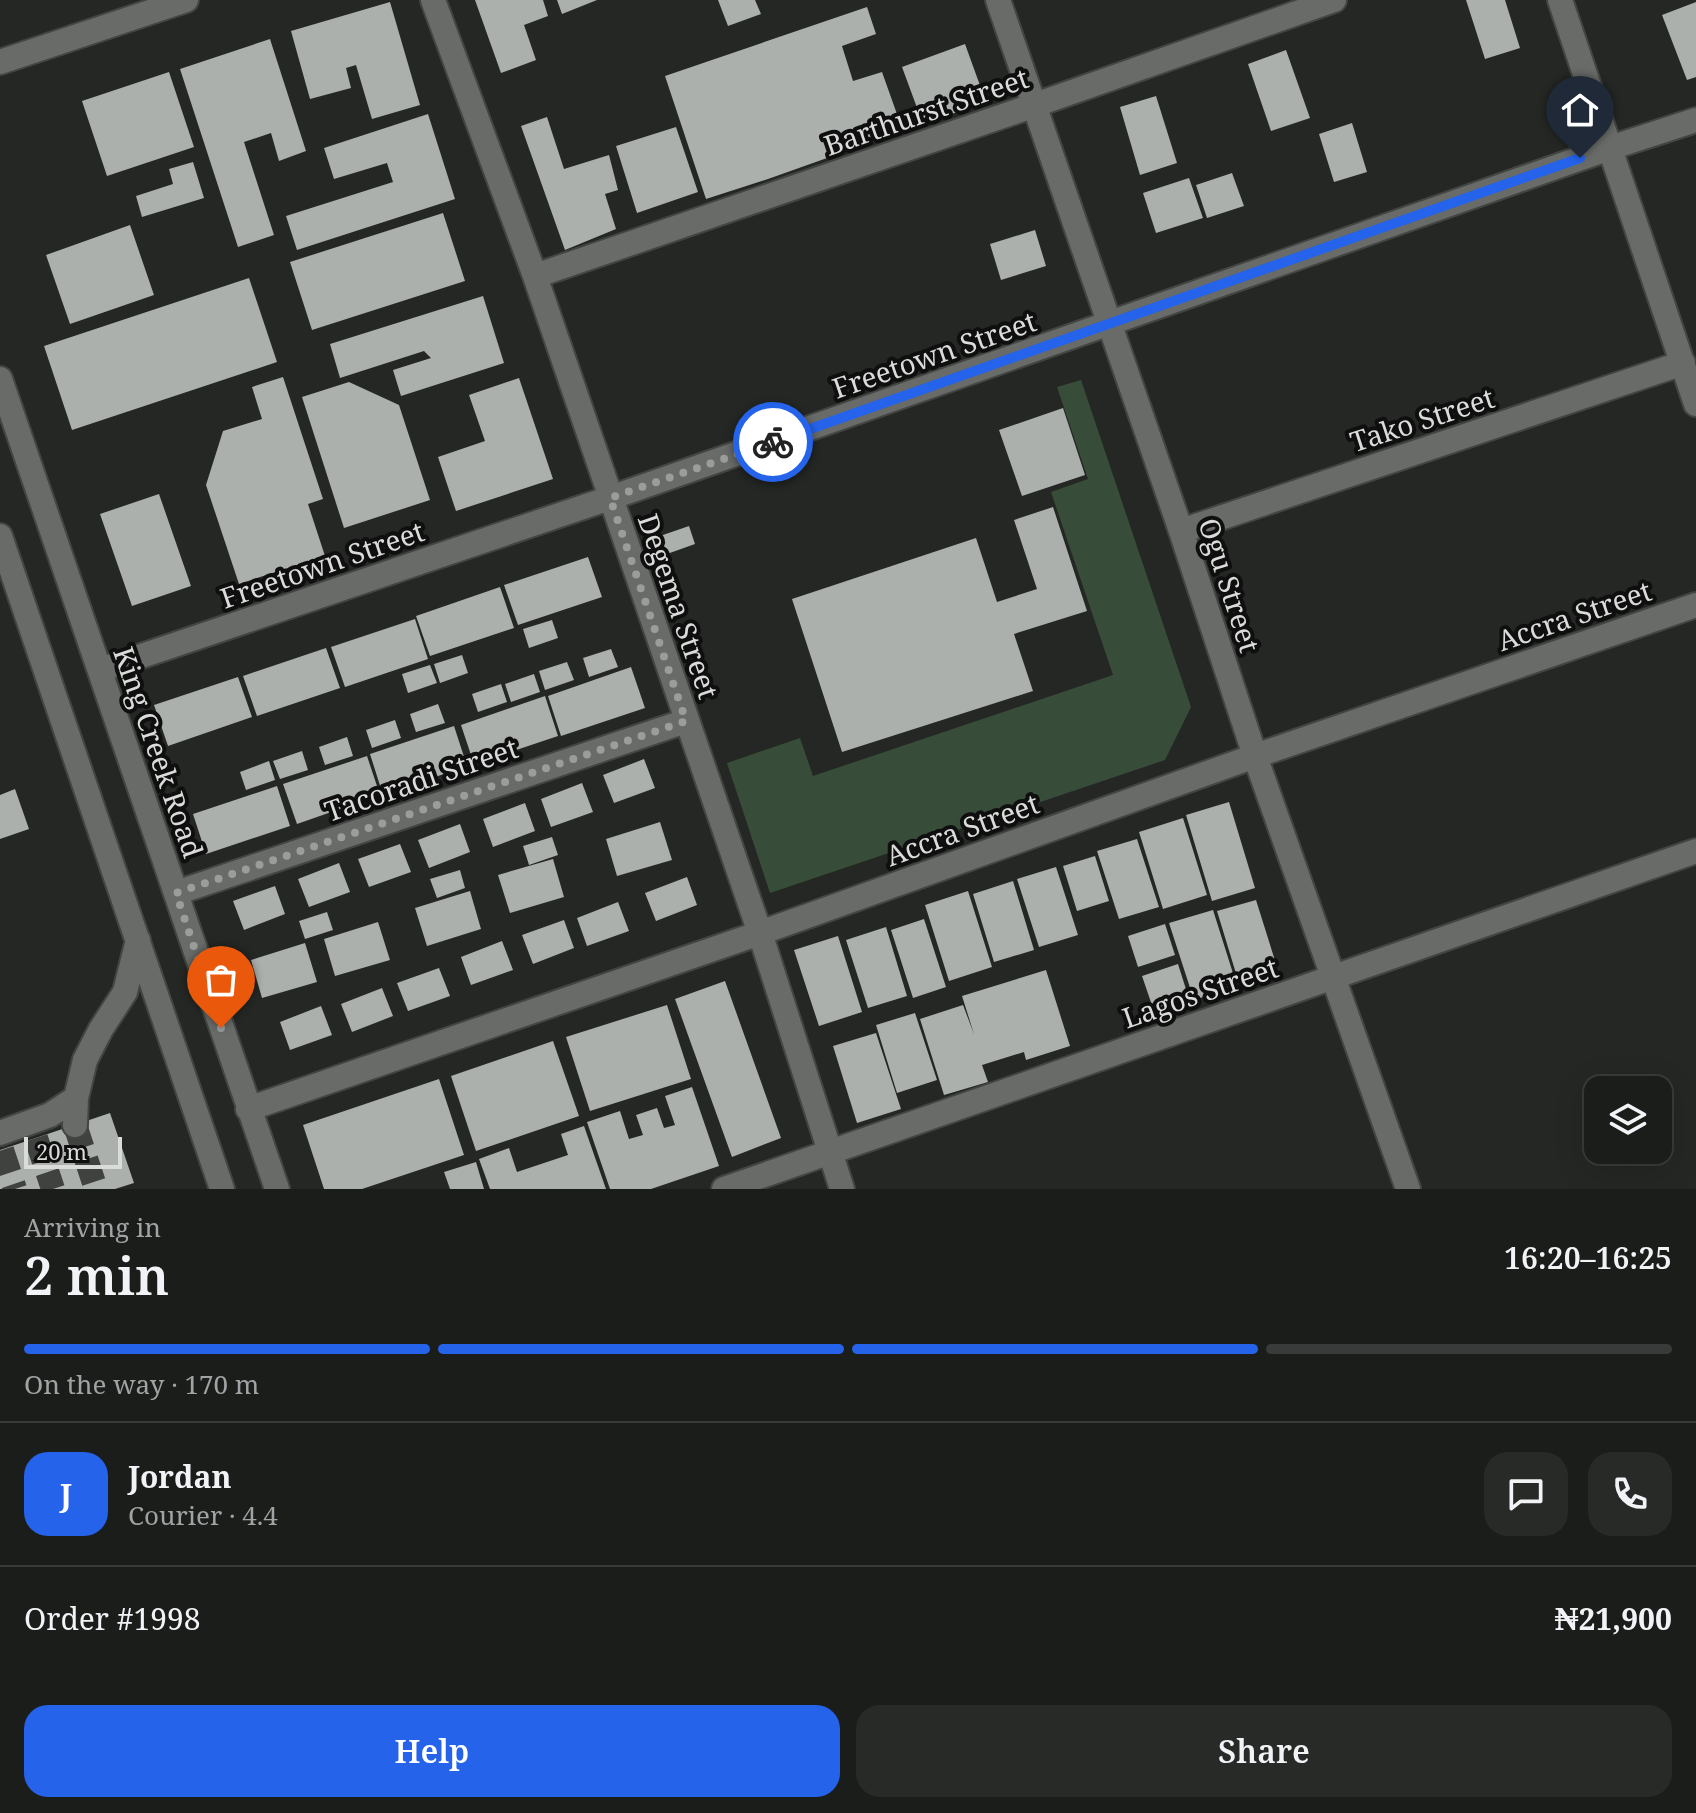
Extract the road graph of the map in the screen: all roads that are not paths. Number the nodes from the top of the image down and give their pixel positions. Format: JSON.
{"nodes":[{"id":1,"x":186,"y":0,"type":"edge"},
{"id":2,"x":433,"y":0,"type":"edge"},
{"id":3,"x":998,"y":0,"type":"edge"},
{"id":4,"x":1334,"y":0,"type":"edge"},
{"id":5,"x":1560,"y":0,"type":"edge"},
{"id":6,"x":0,"y":62,"type":"edge"},
{"id":7,"x":1035,"y":105,"type":"junction"},
{"id":8,"x":1696,"y":120,"type":"edge"},
{"id":9,"x":1610,"y":148,"type":"junction"},
{"id":10,"x":535,"y":276,"type":"junction"},
{"id":11,"x":1110,"y":325,"type":"junction"},
{"id":12,"x":1683,"y":363,"type":"junction"},
{"id":13,"x":0,"y":379,"type":"edge"},
{"id":14,"x":1696,"y":404,"type":"edge"},
{"id":15,"x":610,"y":498,"type":"junction"},
{"id":16,"x":1181,"y":531,"type":"junction"},
{"id":17,"x":0,"y":536,"type":"edge"},
{"id":18,"x":1696,"y":605,"type":"edge"},
{"id":19,"x":100,"y":670,"type":"junction"},
{"id":20,"x":686,"y":721,"type":"junction"},
{"id":21,"x":1255,"y":756,"type":"junction"},
{"id":22,"x":1696,"y":851,"type":"edge"},
{"id":23,"x":176,"y":893,"type":"junction"},
{"id":24,"x":760,"y":933,"type":"junction"},
{"id":25,"x":138,"y":940,"type":"junction"},
{"id":26,"x":1334,"y":977,"type":"junction"},
{"id":27,"x":76,"y":1098,"type":"junction"},
{"id":28,"x":248,"y":1109,"type":"junction"},
{"id":29,"x":75,"y":1125,"type":"tunnel mouth"},
{"id":30,"x":1,"y":1142,"type":"edge"},
{"id":31,"x":830,"y":1154,"type":"junction"},
{"id":32,"x":222,"y":1189,"type":"edge"},
{"id":33,"x":277,"y":1189,"type":"edge"},
{"id":34,"x":724,"y":1189,"type":"edge"},
{"id":35,"x":842,"y":1189,"type":"edge"},
{"id":36,"x":1408,"y":1189,"type":"edge"}],
"edges":[{"from":1,"to":6,"type":"street"},
{"from":2,"to":10,"type":"street","name":"Degema Street"},
{"from":3,"to":7,"type":"street","name":"Ogu Street"},
{"from":4,"to":7,"type":"street","name":"Barthurst Street"},
{"from":5,"to":9,"type":"street"},
{"from":7,"to":10,"type":"street","name":"Barthurst Street"},
{"from":7,"to":11,"type":"street","name":"Ogu Street"},
{"from":8,"to":9,"type":"street","name":"Freetown Street"},
{"from":9,"to":11,"type":"street","name":"Freetown Street"},
{"from":9,"to":12,"type":"street"},
{"from":10,"to":15,"type":"street","name":"Degema Street"},
{"from":11,"to":15,"type":"street","name":"Freetown Street"},
{"from":11,"to":16,"type":"street","name":"Ogu Street"},
{"from":12,"to":14,"type":"street"},
{"from":12,"to":16,"type":"street","name":"Tako Street"},
{"from":13,"to":19,"type":"street","name":"King Creek Road"},
{"from":15,"to":19,"type":"street","name":"Freetown Street"},
{"from":15,"to":20,"type":"street","name":"Degema Street"},
{"from":16,"to":21,"type":"street","name":"Ogu Street"},
{"from":17,"to":25,"type":"street"},
{"from":18,"to":21,"type":"street","name":"Accra Street"},
{"from":19,"to":23,"type":"street","name":"King Creek Road"},
{"from":20,"to":23,"type":"street","name":"Tacoradi Street"},
{"from":20,"to":24,"type":"street","name":"Degema Street"},
{"from":21,"to":24,"type":"street","name":"Accra Street"},
{"from":21,"to":26,"type":"street","name":"Ogu Street"},
{"from":22,"to":26,"type":"street","name":"Lagos Street"},
{"from":23,"to":28,"type":"street","name":"King Creek Road"},
{"from":24,"to":28,"type":"street","name":"Accra Street"},
{"from":24,"to":31,"type":"street","name":"Degema Street"},
{"from":25,"to":27,"type":"street"},
{"from":25,"to":32,"type":"street"},
{"from":26,"to":31,"type":"street","name":"Lagos Street"},
{"from":26,"to":36,"type":"street","name":"Ogu Street"},
{"from":27,"to":29,"type":"street"},
{"from":27,"to":30,"type":"street"},
{"from":28,"to":33,"type":"street","name":"King Creek Road"},
{"from":31,"to":34,"type":"street","name":"Lagos Street"},
{"from":31,"to":35,"type":"street","name":"Degema Street"}]}
